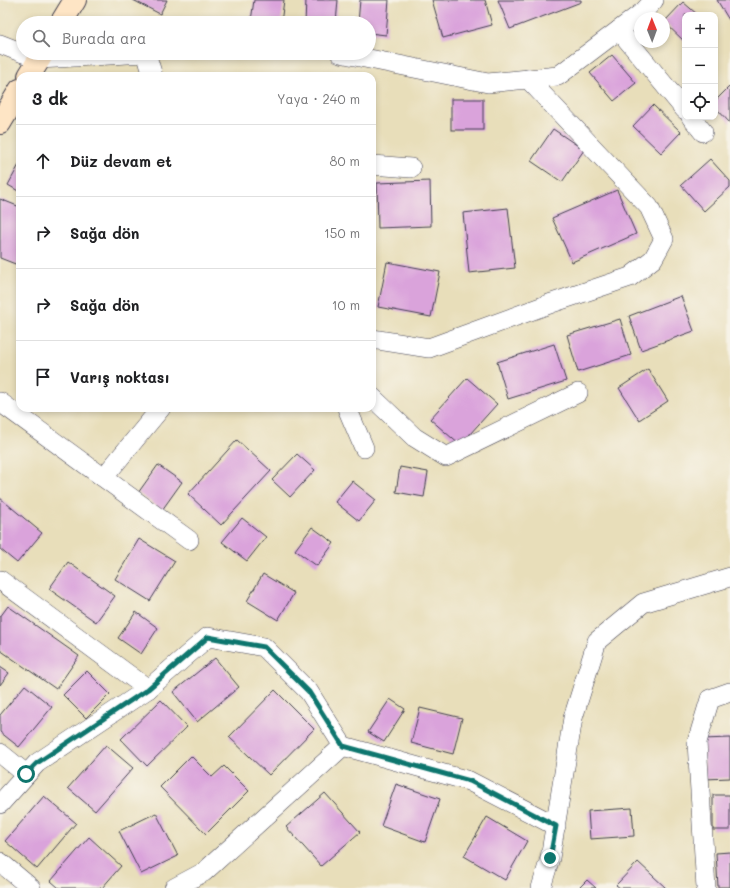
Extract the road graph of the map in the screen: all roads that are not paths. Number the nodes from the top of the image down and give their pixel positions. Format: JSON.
{"nodes":[{"id":1,"x":75,"y":0,"type":"edge"},
{"id":2,"x":654,"y":0,"type":"edge"},
{"id":3,"x":65,"y":16,"type":"edge"},
{"id":4,"x":620,"y":30,"type":"junction"},
{"id":5,"x":0,"y":44,"type":"edge"},
{"id":6,"x":16,"y":52,"type":"edge"},
{"id":7,"x":148,"y":60,"type":"edge"},
{"id":8,"x":375,"y":60,"type":"edge"},
{"id":9,"x":152,"y":72,"type":"edge"},
{"id":10,"x":528,"y":79,"type":"junction"},
{"id":11,"x":16,"y":97,"type":"edge"},
{"id":12,"x":682,"y":106,"type":"edge"},
{"id":13,"x":693,"y":120,"type":"edge"},
{"id":14,"x":0,"y":123,"type":"edge"},
{"id":15,"x":703,"y":132,"type":"dead end"},
{"id":16,"x":376,"y":165,"type":"edge"},
{"id":17,"x":411,"y":168,"type":"dead end"},
{"id":18,"x":376,"y":340,"type":"edge"},
{"id":19,"x":578,"y":393,"type":"dead end"},
{"id":20,"x":376,"y":401,"type":"edge"},
{"id":21,"x":0,"y":402,"type":"edge"},
{"id":22,"x":158,"y":412,"type":"edge"},
{"id":23,"x":349,"y":412,"type":"edge"},
{"id":24,"x":364,"y":448,"type":"dead end"},
{"id":25,"x":104,"y":477,"type":"junction"},
{"id":26,"x":189,"y":540,"type":"dead end"},
{"id":27,"x":730,"y":577,"type":"edge"},
{"id":28,"x":0,"y":580,"type":"edge"},
{"id":29,"x":148,"y":689,"type":"junction"},
{"id":30,"x":730,"y":692,"type":"edge"},
{"id":31,"x":343,"y":746,"type":"junction"},
{"id":32,"x":0,"y":753,"type":"edge"},
{"id":33,"x":26,"y":774,"type":"junction"},
{"id":34,"x":0,"y":804,"type":"edge"},
{"id":35,"x":556,"y":826,"type":"junction"},
{"id":36,"x":0,"y":862,"type":"edge"},
{"id":37,"x":31,"y":888,"type":"edge"},
{"id":38,"x":174,"y":888,"type":"edge"},
{"id":39,"x":541,"y":888,"type":"edge"},
{"id":40,"x":706,"y":888,"type":"edge"}],
"edges":[{"from":1,"to":3,"type":"street"},
{"from":2,"to":4,"type":"street"},
{"from":4,"to":10,"type":"street"},
{"from":4,"to":12,"type":"street"},
{"from":5,"to":6,"type":"street"},
{"from":7,"to":9,"type":"street"},
{"from":8,"to":10,"type":"street"},
{"from":10,"to":18,"type":"street"},
{"from":11,"to":14,"type":"street"},
{"from":13,"to":15,"type":"street"},
{"from":16,"to":17,"type":"street"},
{"from":19,"to":20,"type":"street"},
{"from":21,"to":25,"type":"street"},
{"from":22,"to":25,"type":"street"},
{"from":23,"to":24,"type":"street"},
{"from":25,"to":26,"type":"street"},
{"from":27,"to":35,"type":"street"},
{"from":28,"to":29,"type":"street"},
{"from":29,"to":31,"type":"street"},
{"from":29,"to":33,"type":"street"},
{"from":30,"to":40,"type":"street"},
{"from":31,"to":35,"type":"street"},
{"from":31,"to":38,"type":"street"},
{"from":32,"to":33,"type":"street"},
{"from":33,"to":34,"type":"street"},
{"from":35,"to":39,"type":"street"},
{"from":36,"to":37,"type":"street"}]}
